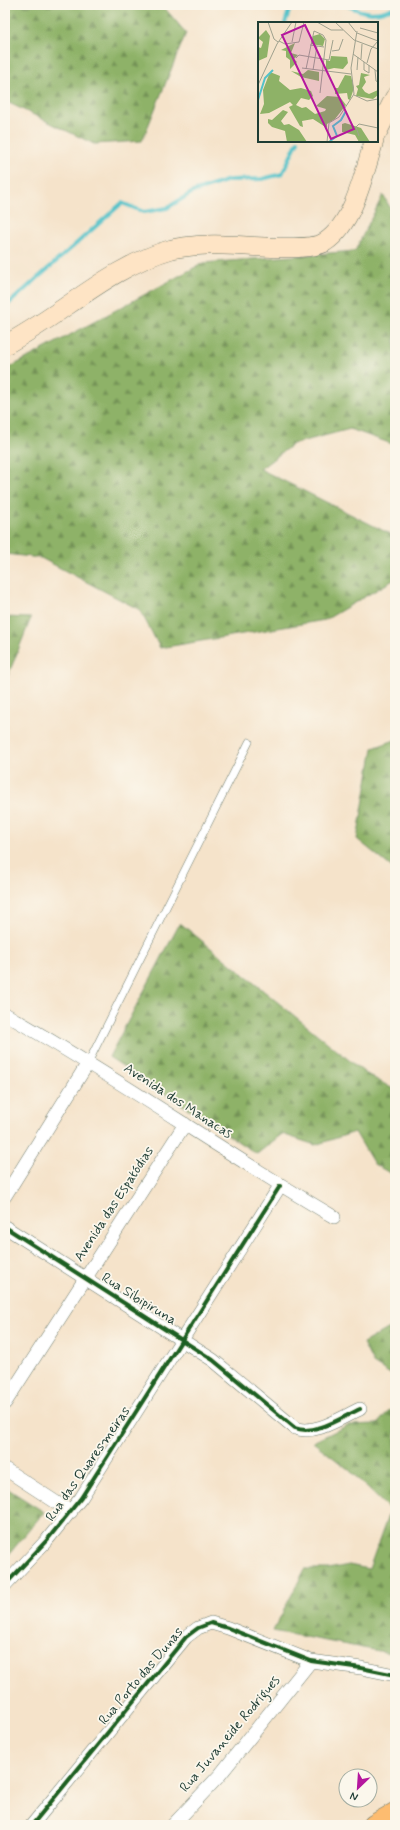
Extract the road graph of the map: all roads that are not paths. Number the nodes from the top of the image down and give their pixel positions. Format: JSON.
{"nodes":[{"id":1,"x":395,"y":96,"type":"edge"},
{"id":2,"x":378,"y":131,"type":"edge"},
{"id":3,"x":374,"y":142,"type":"edge"},
{"id":4,"x":5,"y":345,"type":"edge"},
{"id":5,"x":249,"y":742,"type":"dead end"},
{"id":6,"x":5,"y":1014,"type":"edge"},
{"id":7,"x":88,"y":1063,"type":"junction"},
{"id":8,"x":185,"y":1124,"type":"junction"},
{"id":9,"x":280,"y":1186,"type":"junction"},
{"id":10,"x":5,"y":1196,"type":"edge"},
{"id":11,"x":334,"y":1217,"type":"dead end"},
{"id":12,"x":5,"y":1227,"type":"edge"},
{"id":13,"x":85,"y":1278,"type":"junction"},
{"id":14,"x":183,"y":1340,"type":"junction"},
{"id":15,"x":5,"y":1403,"type":"edge"},
{"id":16,"x":360,"y":1409,"type":"dead end"},
{"id":17,"x":5,"y":1469,"type":"edge"},
{"id":18,"x":71,"y":1512,"type":"junction"},
{"id":19,"x":5,"y":1585,"type":"edge"},
{"id":20,"x":310,"y":1662,"type":"junction"},
{"id":21,"x":395,"y":1675,"type":"edge"},
{"id":22,"x":395,"y":1813,"type":"edge"},
{"id":23,"x":32,"y":1825,"type":"edge"},
{"id":24,"x":173,"y":1825,"type":"edge"},
{"id":25,"x":374,"y":1825,"type":"edge"}],
"edges":[{"from":1,"to":2,"type":"main road"},
{"from":3,"to":4,"type":"main road"},
{"from":5,"to":7,"type":"lane"},
{"from":6,"to":7,"type":"street","name":"Avenida dos Manacas"},
{"from":7,"to":8,"type":"street","name":"Avenida dos Manacas"},
{"from":7,"to":10,"type":"street"},
{"from":8,"to":9,"type":"street","name":"Avenida dos Manacas"},
{"from":8,"to":13,"type":"street","name":"Avenida das Espatódias"},
{"from":9,"to":11,"type":"street","name":"Avenida dos Manacas"},
{"from":9,"to":14,"type":"street","name":"Rua das Quaresmeiras"},
{"from":12,"to":13,"type":"street","name":"Rua Sibipiruna"},
{"from":13,"to":14,"type":"street","name":"Rua Sibipiruna"},
{"from":13,"to":15,"type":"street","name":"Avenida das Espatódias"},
{"from":14,"to":16,"type":"street","name":"Rua Sibipiruna"},
{"from":14,"to":18,"type":"street","name":"Rua das Quaresmeiras"},
{"from":17,"to":18,"type":"street"},
{"from":18,"to":19,"type":"street","name":"Rua das Quaresmeiras"},
{"from":20,"to":21,"type":"street","name":"Rua Porto das Dunas"},
{"from":20,"to":23,"type":"street","name":"Rua Porto das Dunas"},
{"from":20,"to":24,"type":"street","name":"Rua Juvaneide Rodrigues"},
{"from":22,"to":25,"type":"main road"}]}
